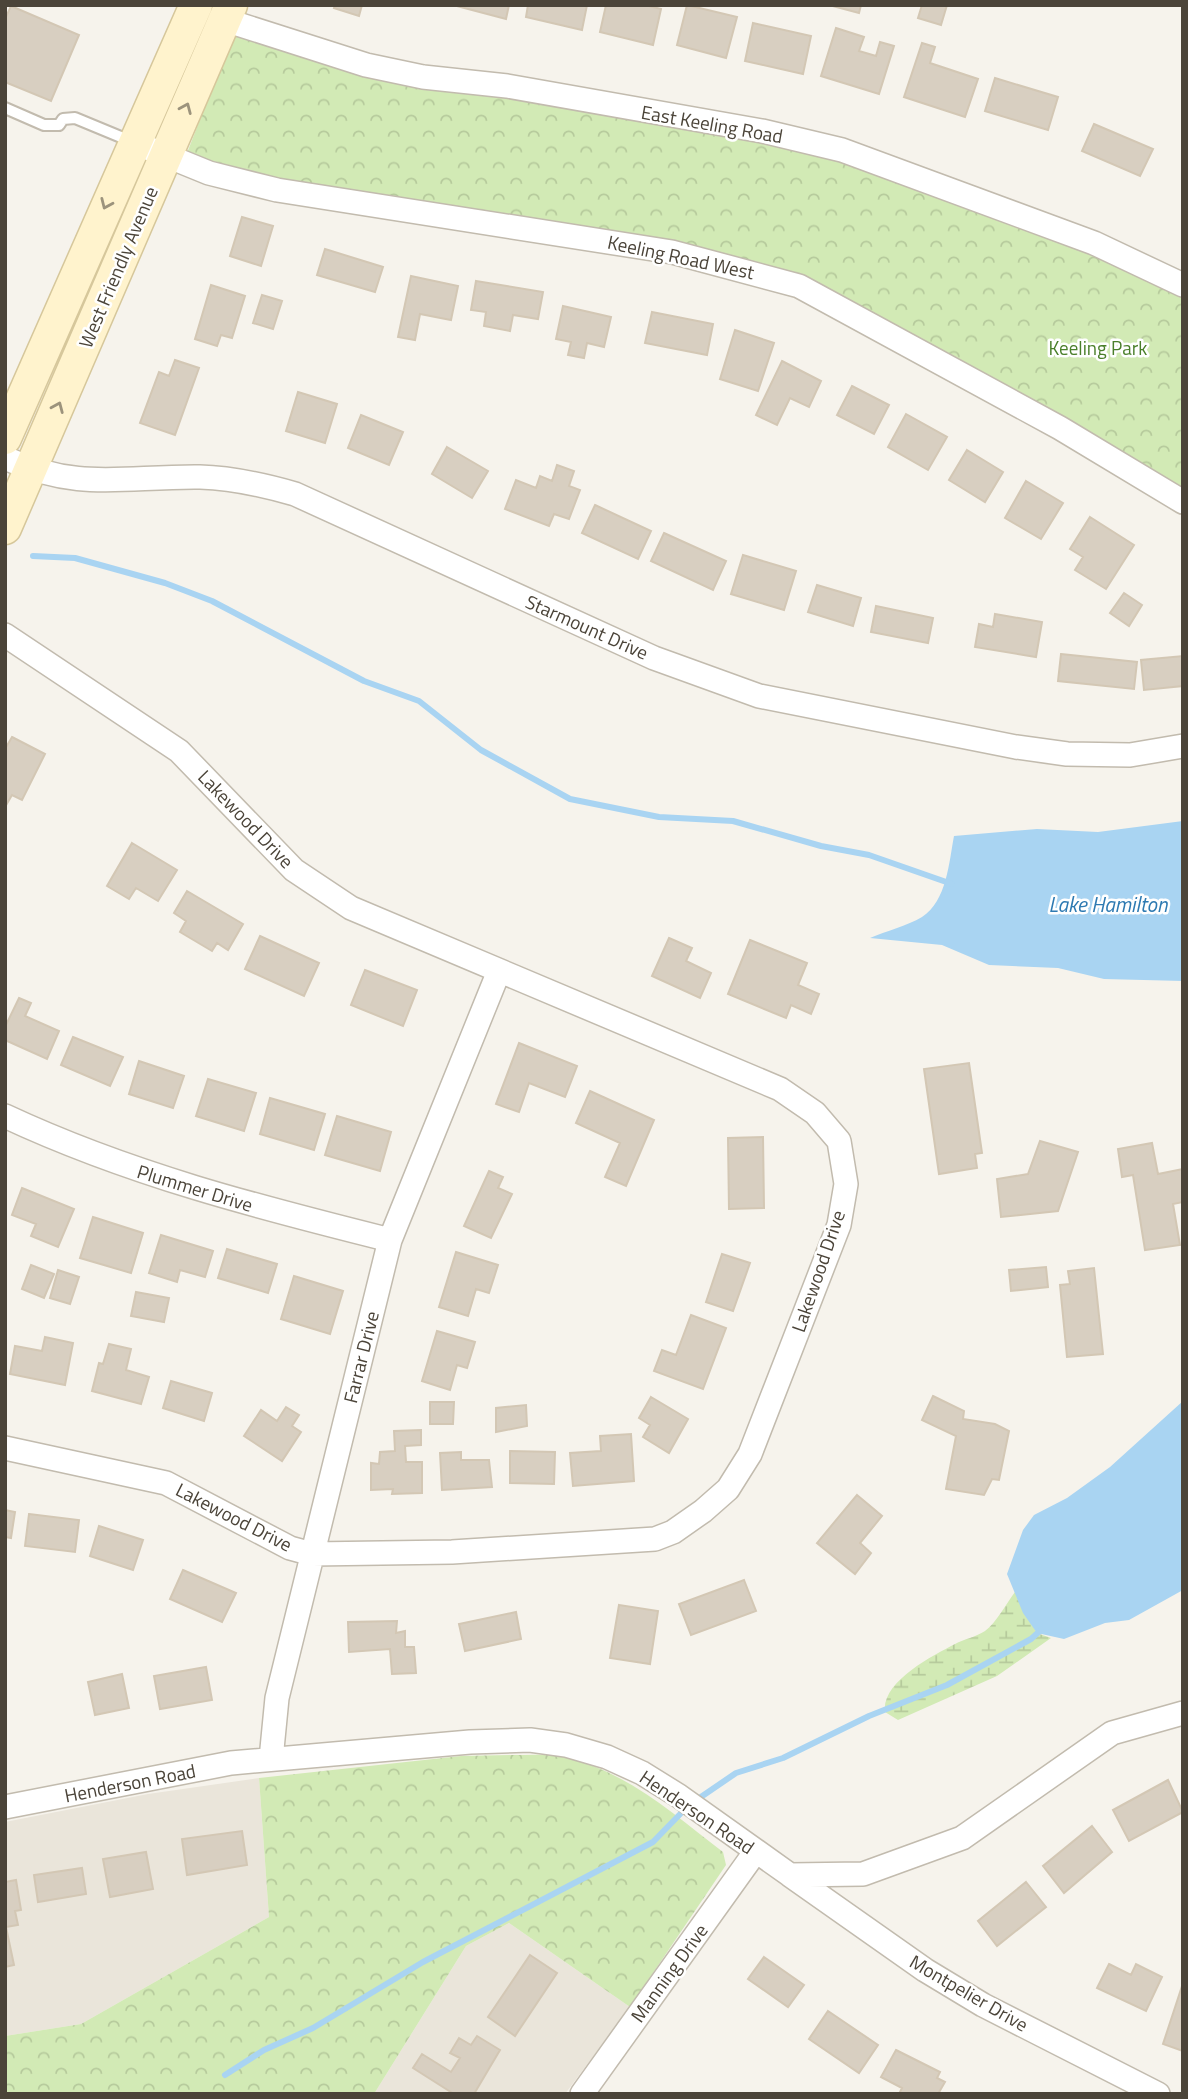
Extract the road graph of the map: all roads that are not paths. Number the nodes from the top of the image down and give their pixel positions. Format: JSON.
{"nodes":[{"id":1,"x":196,"y":5,"type":"edge"},
{"id":2,"x":228,"y":13,"type":"edge"},
{"id":3,"x":5,"y":108,"type":"edge"},
{"id":4,"x":134,"y":142,"type":"junction"},
{"id":5,"x":166,"y":155,"type":"junction"},
{"id":6,"x":1183,"y":285,"type":"edge"},
{"id":7,"x":5,"y":438,"type":"edge"},
{"id":8,"x":18,"y":464,"type":"edge"},
{"id":9,"x":1183,"y":502,"type":"edge"},
{"id":10,"x":5,"y":528,"type":"edge"},
{"id":11,"x":5,"y":635,"type":"edge"},
{"id":12,"x":1183,"y":746,"type":"edge"},
{"id":13,"x":499,"y":971,"type":"junction"},
{"id":14,"x":5,"y":1116,"type":"edge"},
{"id":15,"x":390,"y":1240,"type":"junction"},
{"id":16,"x":5,"y":1448,"type":"edge"},
{"id":17,"x":312,"y":1554,"type":"junction"},
{"id":18,"x":1183,"y":1713,"type":"edge"},
{"id":19,"x":271,"y":1759,"type":"junction"},
{"id":20,"x":5,"y":1807,"type":"edge"},
{"id":21,"x":756,"y":1852,"type":"junction"},
{"id":22,"x":790,"y":1875,"type":"junction"},
{"id":23,"x":582,"y":2094,"type":"edge"},
{"id":24,"x":1158,"y":2094,"type":"edge"}],
"edges":[{"from":1,"to":4,"type":"main road","name":"West Friendly Avenue"},
{"from":5,"to":2,"type":"main road","name":"West Friendly Avenue","one_way":true},
{"from":2,"to":6,"type":"street","name":"East Keeling Road"},
{"from":3,"to":4,"type":"lane"},
{"from":4,"to":5,"type":"street","name":"Keeling Road West"},
{"from":4,"to":7,"type":"main road","name":"West Friendly Avenue","one_way":true},
{"from":8,"to":5,"type":"main road","name":"West Friendly Avenue","one_way":true},
{"from":5,"to":9,"type":"street","name":"Keeling Road West"},
{"from":8,"to":10,"type":"main road","name":"West Friendly Avenue"},
{"from":8,"to":12,"type":"street","name":"Starmount Drive"},
{"from":11,"to":13,"type":"street","name":"Lakewood Drive"},
{"from":13,"to":15,"type":"street","name":"Farrar Drive"},
{"from":13,"to":17,"type":"street","name":"Lakewood Drive"},
{"from":14,"to":15,"type":"street","name":"Plummer Drive"},
{"from":15,"to":17,"type":"street","name":"Farrar Drive"},
{"from":16,"to":17,"type":"street","name":"Lakewood Drive"},
{"from":17,"to":19,"type":"street","name":"Farrar Drive"},
{"from":18,"to":22,"type":"street"},
{"from":19,"to":20,"type":"street","name":"Henderson Road"},
{"from":19,"to":21,"type":"street","name":"Henderson Road"},
{"from":21,"to":22,"type":"street","name":"Henderson Road"},
{"from":21,"to":23,"type":"street","name":"Manning Drive"},
{"from":22,"to":24,"type":"street","name":"Montpelier Drive"}]}
